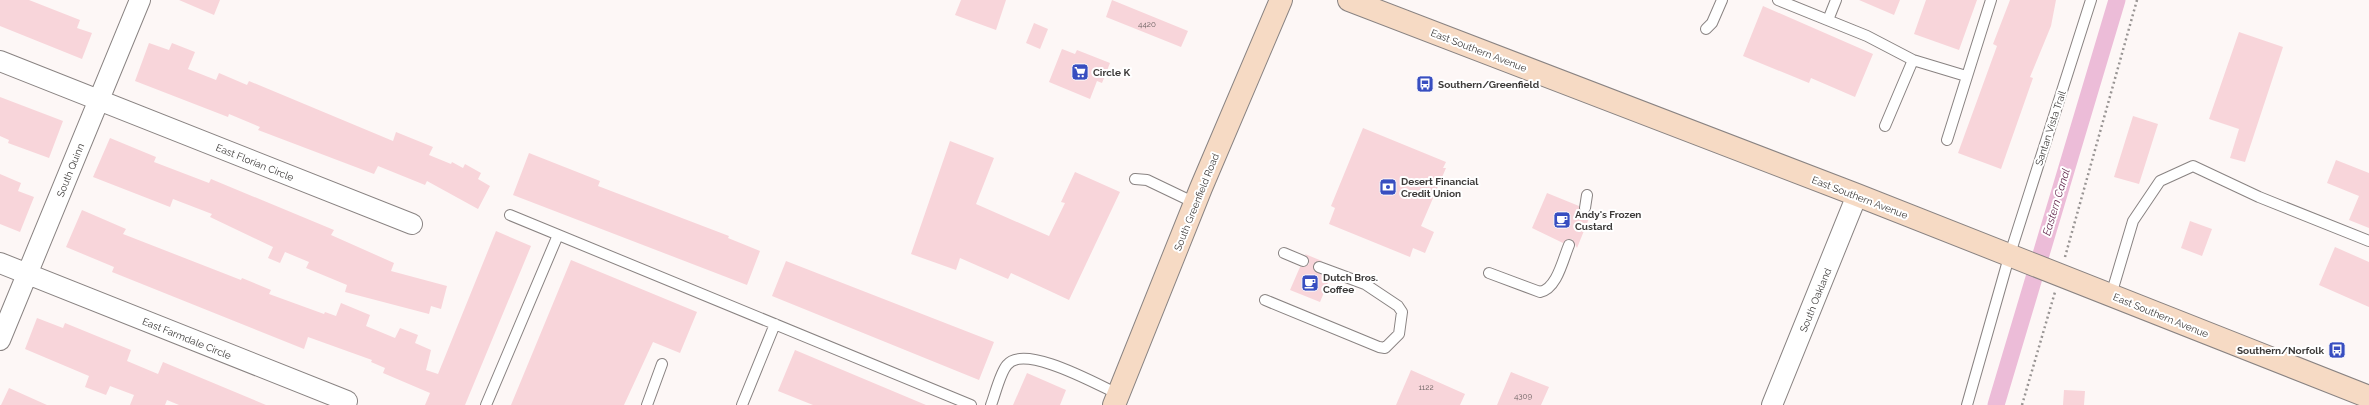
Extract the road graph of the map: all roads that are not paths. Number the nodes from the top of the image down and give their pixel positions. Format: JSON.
{"nodes":[{"id":1,"x":140,"y":0,"type":"edge"},
{"id":2,"x":1281,"y":0,"type":"edge"},
{"id":3,"x":1349,"y":0,"type":"edge"},
{"id":4,"x":1722,"y":0,"type":"edge"},
{"id":5,"x":1778,"y":0,"type":"edge"},
{"id":6,"x":1836,"y":0,"type":"edge"},
{"id":7,"x":1991,"y":0,"type":"edge"},
{"id":8,"x":2091,"y":0,"type":"edge"},
{"id":9,"x":1828,"y":20,"type":"junction"},
{"id":10,"x":1706,"y":29,"type":"dead end"},
{"id":11,"x":1913,"y":60,"type":"junction"},
{"id":12,"x":0,"y":61,"type":"edge"},
{"id":13,"x":1966,"y":76,"type":"junction"},
{"id":14,"x":98,"y":100,"type":"junction"},
{"id":15,"x":1885,"y":126,"type":"dead end"},
{"id":16,"x":1946,"y":140,"type":"dead end"},
{"id":17,"x":1135,"y":180,"type":"dead end"},
{"id":18,"x":1587,"y":195,"type":"dead end"},
{"id":19,"x":1857,"y":195,"type":"junction"},
{"id":20,"x":1195,"y":203,"type":"junction"},
{"id":21,"x":1585,"y":208,"type":"dead end"},
{"id":22,"x":510,"y":215,"type":"dead end"},
{"id":23,"x":412,"y":224,"type":"dead end"},
{"id":24,"x":558,"y":235,"type":"junction"},
{"id":25,"x":2369,"y":241,"type":"edge"},
{"id":26,"x":1569,"y":245,"type":"dead end"},
{"id":27,"x":1284,"y":253,"type":"dead end"},
{"id":28,"x":2014,"y":258,"type":"junction"},
{"id":29,"x":1303,"y":261,"type":"dead end"},
{"id":30,"x":0,"y":263,"type":"edge"},
{"id":31,"x":1319,"y":267,"type":"dead end"},
{"id":32,"x":1489,"y":273,"type":"dead end"},
{"id":33,"x":27,"y":274,"type":"junction"},
{"id":34,"x":2111,"y":295,"type":"junction"},
{"id":35,"x":1265,"y":300,"type":"dead end"},
{"id":36,"x":775,"y":324,"type":"junction"},
{"id":37,"x":0,"y":340,"type":"edge"},
{"id":38,"x":662,"y":364,"type":"dead end"},
{"id":39,"x":2369,"y":397,"type":"edge"},
{"id":40,"x":1116,"y":400,"type":"edge"},
{"id":41,"x":347,"y":401,"type":"dead end"},
{"id":42,"x":486,"y":405,"type":"edge"},
{"id":43,"x":647,"y":405,"type":"edge"},
{"id":44,"x":742,"y":405,"type":"edge"},
{"id":45,"x":972,"y":405,"type":"edge"},
{"id":46,"x":991,"y":405,"type":"edge"},
{"id":47,"x":1772,"y":405,"type":"edge"},
{"id":48,"x":1967,"y":405,"type":"edge"}],
"edges":[{"from":1,"to":14,"type":"street","name":"South Quinn"},
{"from":2,"to":20,"type":"main road","name":"South Greenfield Road"},
{"from":3,"to":19,"type":"main road","name":"East Southern Avenue"},
{"from":4,"to":10,"type":"lane"},
{"from":5,"to":9,"type":"lane"},
{"from":6,"to":9,"type":"lane"},
{"from":7,"to":13,"type":"lane"},
{"from":8,"to":28,"type":"lane","name":"Santan Vista Trail"},
{"from":9,"to":11,"type":"lane"},
{"from":11,"to":13,"type":"lane"},
{"from":11,"to":15,"type":"lane"},
{"from":12,"to":14,"type":"street","name":"East Florian Circle"},
{"from":13,"to":16,"type":"lane"},
{"from":14,"to":23,"type":"street","name":"East Florian Circle"},
{"from":14,"to":33,"type":"street","name":"South Quinn"},
{"from":17,"to":20,"type":"lane"},
{"from":18,"to":21,"type":"lane"},
{"from":19,"to":28,"type":"main road","name":"East Southern Avenue"},
{"from":19,"to":47,"type":"street","name":"South Oakland"},
{"from":20,"to":40,"type":"main road","name":"South Greenfield Road"},
{"from":22,"to":24,"type":"lane"},
{"from":24,"to":36,"type":"lane"},
{"from":24,"to":42,"type":"lane"},
{"from":25,"to":34,"type":"lane"},
{"from":26,"to":32,"type":"lane"},
{"from":27,"to":29,"type":"lane"},
{"from":28,"to":34,"type":"main road","name":"East Southern Avenue"},
{"from":28,"to":48,"type":"lane","name":"Santan Vista Trail"},
{"from":30,"to":33,"type":"street","name":"East Farmdale Circle"},
{"from":31,"to":35,"type":"lane"},
{"from":33,"to":37,"type":"street","name":"South Quinn"},
{"from":33,"to":41,"type":"street","name":"East Farmdale Circle"},
{"from":34,"to":39,"type":"main road","name":"East Southern Avenue"},
{"from":36,"to":44,"type":"lane"},
{"from":36,"to":45,"type":"lane"},
{"from":38,"to":43,"type":"lane"},
{"from":40,"to":46,"type":"lane"}]}
